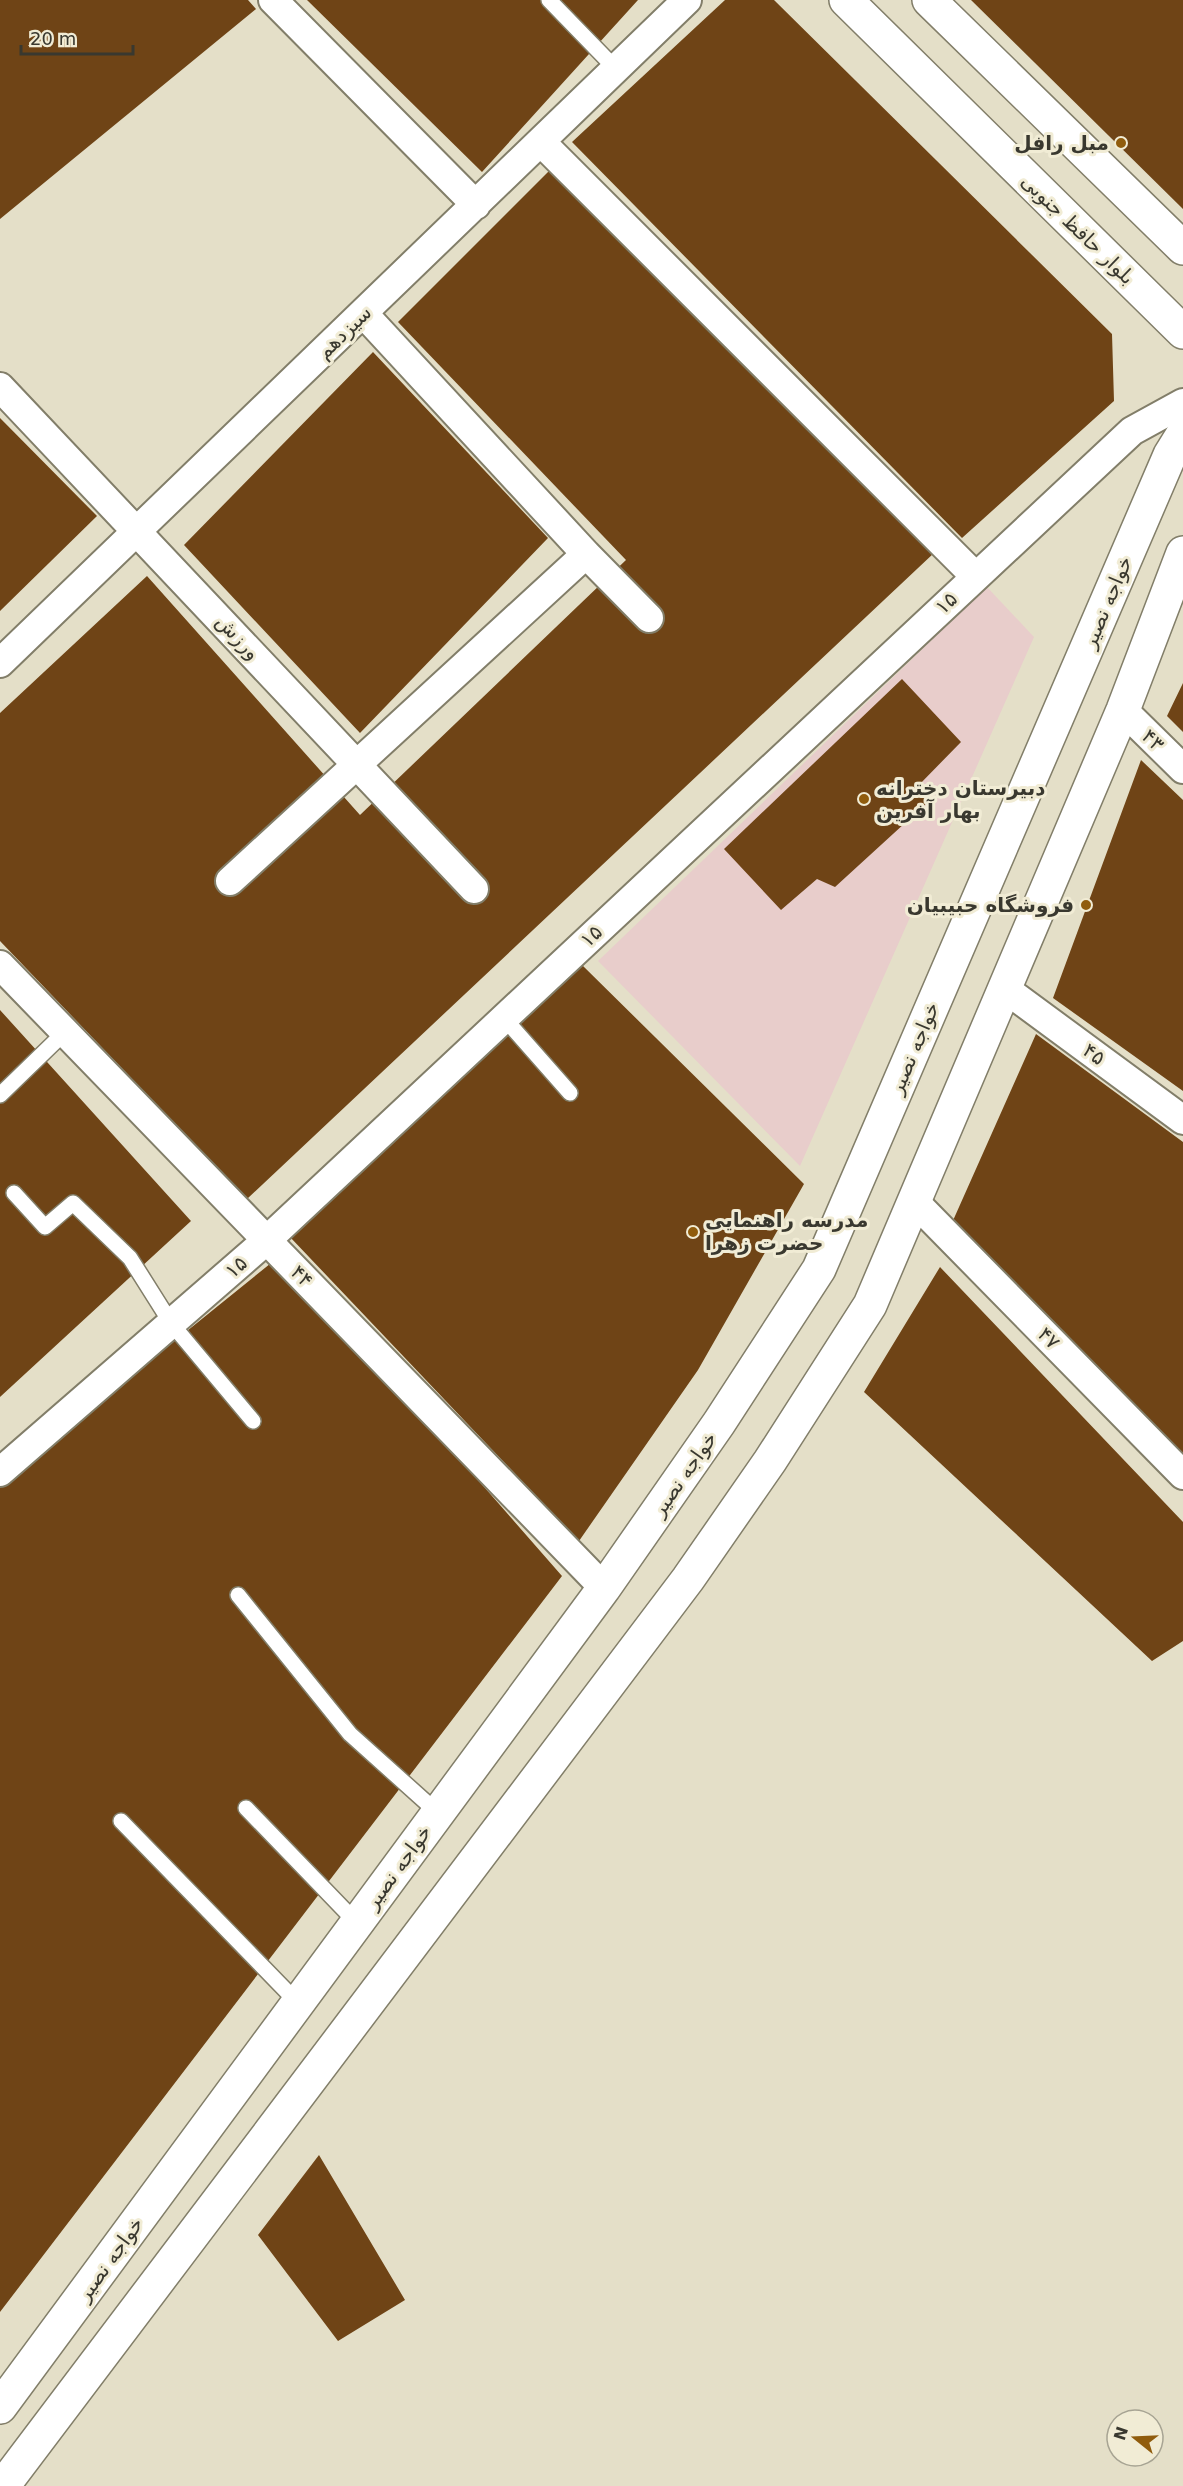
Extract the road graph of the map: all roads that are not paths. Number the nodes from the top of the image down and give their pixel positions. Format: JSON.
{"nodes":[{"id":1,"x":273,"y":0,"type":"edge"},
{"id":2,"x":549,"y":0,"type":"edge"},
{"id":3,"x":687,"y":0,"type":"edge"},
{"id":4,"x":846,"y":0,"type":"edge"},
{"id":5,"x":928,"y":0,"type":"edge"},
{"id":6,"x":615,"y":68,"type":"junction"},
{"id":7,"x":541,"y":142,"type":"junction"},
{"id":8,"x":476,"y":205,"type":"junction"},
{"id":9,"x":1183,"y":248,"type":"edge"},
{"id":10,"x":363,"y":313,"type":"junction"},
{"id":11,"x":1183,"y":332,"type":"edge"},
{"id":12,"x":0,"y":387,"type":"edge"},
{"id":13,"x":1183,"y":403,"type":"edge"},
{"id":14,"x":1179,"y":450,"type":"edge"},
{"id":15,"x":137,"y":531,"type":"junction"},
{"id":16,"x":586,"y":554,"type":"junction"},
{"id":17,"x":1183,"y":554,"type":"edge"},
{"id":18,"x":975,"y":576,"type":"junction"},
{"id":19,"x":650,"y":618,"type":"dead end"},
{"id":20,"x":0,"y":663,"type":"edge"},
{"id":21,"x":1123,"y":710,"type":"junction"},
{"id":22,"x":358,"y":764,"type":"junction"},
{"id":23,"x":1183,"y":769,"type":"edge"},
{"id":24,"x":230,"y":881,"type":"dead end"},
{"id":25,"x":474,"y":889,"type":"dead end"},
{"id":26,"x":0,"y":965,"type":"edge"},
{"id":27,"x":1004,"y":988,"type":"junction"},
{"id":28,"x":504,"y":1018,"type":"junction"},
{"id":29,"x":65,"y":1032,"type":"junction"},
{"id":30,"x":570,"y":1094,"type":"dead end"},
{"id":31,"x":0,"y":1095,"type":"edge"},
{"id":32,"x":1183,"y":1120,"type":"edge"},
{"id":33,"x":14,"y":1193,"type":"dead end"},
{"id":34,"x":914,"y":1201,"type":"junction"},
{"id":35,"x":267,"y":1240,"type":"junction"},
{"id":36,"x":171,"y":1323,"type":"junction"},
{"id":37,"x":253,"y":1421,"type":"dead end"},
{"id":38,"x":0,"y":1472,"type":"edge"},
{"id":39,"x":1183,"y":1475,"type":"edge"},
{"id":40,"x":604,"y":1588,"type":"junction"},
{"id":41,"x":238,"y":1595,"type":"dead end"},
{"id":42,"x":246,"y":1808,"type":"dead end"},
{"id":43,"x":438,"y":1813,"type":"junction"},
{"id":44,"x":122,"y":1821,"type":"dead end"},
{"id":45,"x":357,"y":1923,"type":"junction"},
{"id":46,"x":298,"y":2003,"type":"junction"},
{"id":47,"x":0,"y":2407,"type":"edge"},
{"id":48,"x":3,"y":2486,"type":"edge"}],
"edges":[{"from":1,"to":8,"type":"street"},
{"from":2,"to":6,"type":"lane"},
{"from":3,"to":6,"type":"street","name":"سیزدهم"},
{"from":4,"to":11,"type":"main road","name":"بلوار حافظ جنوبی"},
{"from":5,"to":9,"type":"main road"},
{"from":6,"to":7,"type":"street","name":"سیزدهم"},
{"from":7,"to":8,"type":"street","name":"سیزدهم"},
{"from":7,"to":18,"type":"street"},
{"from":8,"to":10,"type":"street","name":"سیزدهم"},
{"from":10,"to":15,"type":"street","name":"سیزدهم"},
{"from":10,"to":16,"type":"street"},
{"from":12,"to":15,"type":"street","name":"ورزش"},
{"from":13,"to":18,"type":"street","name":"۱۵"},
{"from":14,"to":40,"type":"main road","name":"خواجه نصیر"},
{"from":15,"to":20,"type":"street","name":"سیزدهم"},
{"from":15,"to":22,"type":"street","name":"ورزش"},
{"from":16,"to":19,"type":"street"},
{"from":16,"to":22,"type":"street"},
{"from":17,"to":21,"type":"main road"},
{"from":18,"to":28,"type":"street","name":"۱۵"},
{"from":21,"to":23,"type":"street","name":"۴۳"},
{"from":21,"to":27,"type":"main road"},
{"from":22,"to":24,"type":"street"},
{"from":22,"to":25,"type":"street","name":"ورزش"},
{"from":26,"to":29,"type":"street","name":"۴۴"},
{"from":27,"to":32,"type":"street","name":"۴۵"},
{"from":27,"to":34,"type":"main road"},
{"from":28,"to":30,"type":"lane"},
{"from":28,"to":35,"type":"street","name":"۱۵"},
{"from":29,"to":31,"type":"lane"},
{"from":29,"to":35,"type":"street","name":"۴۴"},
{"from":33,"to":36,"type":"lane"},
{"from":34,"to":39,"type":"street","name":"۴۷"},
{"from":34,"to":48,"type":"main road"},
{"from":35,"to":36,"type":"street","name":"۱۵"},
{"from":35,"to":40,"type":"street","name":"۴۴"},
{"from":36,"to":37,"type":"lane"},
{"from":36,"to":38,"type":"street","name":"۱۵"},
{"from":40,"to":43,"type":"main road","name":"خواجه نصیر"},
{"from":41,"to":43,"type":"lane"},
{"from":42,"to":45,"type":"lane"},
{"from":43,"to":45,"type":"main road","name":"خواجه نصیر"},
{"from":44,"to":46,"type":"lane"},
{"from":45,"to":46,"type":"main road","name":"خواجه نصیر"},
{"from":46,"to":47,"type":"main road","name":"خواجه نصیر"}]}
